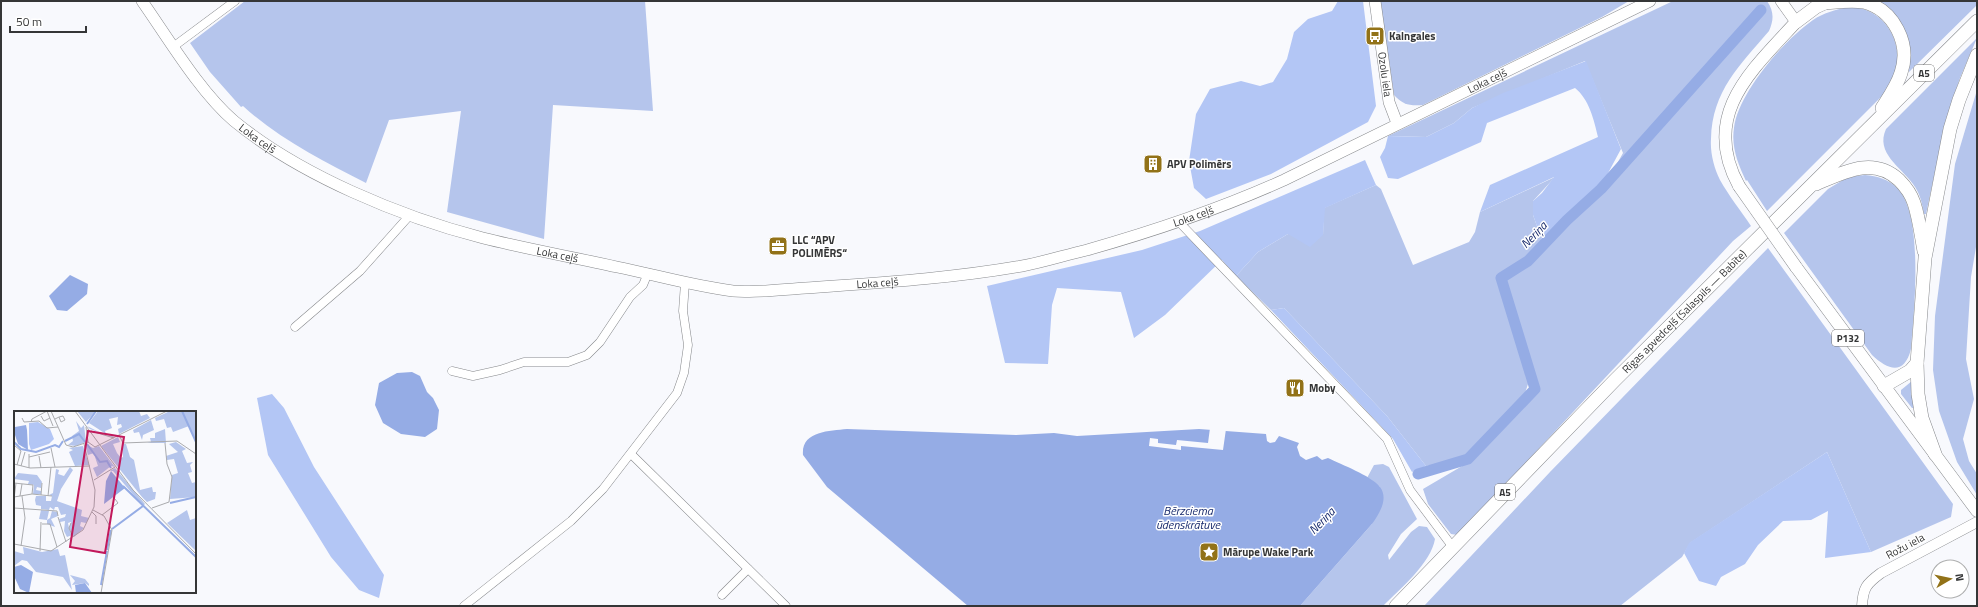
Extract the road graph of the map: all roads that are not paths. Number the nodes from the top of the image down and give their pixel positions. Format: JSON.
{"nodes":[{"id":1,"x":142,"y":1,"type":"edge"},
{"id":2,"x":235,"y":1,"type":"edge"},
{"id":3,"x":1375,"y":1,"type":"edge"},
{"id":4,"x":1650,"y":1,"type":"edge"},
{"id":5,"x":1781,"y":1,"type":"edge"},
{"id":6,"x":1826,"y":2,"type":"edge"},
{"id":7,"x":1977,"y":21,"type":"edge"},
{"id":8,"x":1796,"y":22,"type":"junction"},
{"id":9,"x":173,"y":47,"type":"junction"},
{"id":10,"x":1977,"y":55,"type":"edge"},
{"id":11,"x":1397,"y":123,"type":"junction"},
{"id":12,"x":1872,"y":126,"type":"junction"},
{"id":13,"x":1809,"y":187,"type":"junction"},
{"id":14,"x":410,"y":215,"type":"junction"},
{"id":15,"x":1179,"y":222,"type":"junction"},
{"id":16,"x":1925,"y":258,"type":"junction"},
{"id":17,"x":648,"y":273,"type":"junction"},
{"id":18,"x":685,"y":283,"type":"junction"},
{"id":19,"x":295,"y":326,"type":"dead end"},
{"id":20,"x":1917,"y":363,"type":"junction"},
{"id":21,"x":452,"y":371,"type":"dead end"},
{"id":22,"x":1884,"y":386,"type":"junction"},
{"id":23,"x":630,"y":454,"type":"junction"},
{"id":24,"x":1935,"y":454,"type":"junction"},
{"id":25,"x":1977,"y":511,"type":"edge"},
{"id":26,"x":1977,"y":522,"type":"edge"},
{"id":27,"x":1452,"y":546,"type":"junction"},
{"id":28,"x":748,"y":569,"type":"junction"},
{"id":29,"x":722,"y":595,"type":"dead end"},
{"id":30,"x":464,"y":606,"type":"edge"},
{"id":31,"x":786,"y":606,"type":"edge"},
{"id":32,"x":1396,"y":606,"type":"edge"},
{"id":33,"x":1862,"y":606,"type":"edge"}],
"edges":[{"from":1,"to":9,"type":"main road","name":"Loka ceļš"},
{"from":2,"to":9,"type":"street"},
{"from":3,"to":11,"type":"main road","name":"Ozolu iela"},
{"from":4,"to":11,"type":"main road","name":"Loka ceļš"},
{"from":5,"to":8,"type":"main road"},
{"from":6,"to":8,"type":"highway"},
{"from":6,"to":12,"type":"highway"},
{"from":7,"to":12,"type":"highway","name":"Rīgas apvedceļš (Salaspils — Babīte)","number":"A5"},
{"from":8,"to":22,"type":"main road","number":"P132","bridge":true},
{"from":9,"to":14,"type":"main road","name":"Loka ceļš"},
{"from":10,"to":16,"type":"highway"},
{"from":11,"to":15,"type":"main road","name":"Loka ceļš"},
{"from":12,"to":13,"type":"highway","name":"Rīgas apvedceļš (Salaspils — Babīte)","number":"A5"},
{"from":13,"to":16,"type":"highway"},
{"from":13,"to":27,"type":"highway","name":"Rīgas apvedceļš (Salaspils — Babīte)","number":"A5"},
{"from":14,"to":17,"type":"main road","name":"Loka ceļš"},
{"from":14,"to":19,"type":"street"},
{"from":15,"to":18,"type":"main road","name":"Loka ceļš"},
{"from":15,"to":27,"type":"street"},
{"from":16,"to":20,"type":"highway"},
{"from":17,"to":18,"type":"main road","name":"Loka ceļš"},
{"from":17,"to":21,"type":"street"},
{"from":18,"to":23,"type":"street"},
{"from":20,"to":22,"type":"highway"},
{"from":20,"to":24,"type":"highway"},
{"from":22,"to":24,"type":"main road","number":"P132"},
{"from":23,"to":28,"type":"street"},
{"from":23,"to":30,"type":"street"},
{"from":24,"to":25,"type":"main road","number":"P132"},
{"from":26,"to":33,"type":"street","name":"Rožu iela"},
{"from":27,"to":32,"type":"highway","name":"Rīgas apvedceļš (Salaspils — Babīte)","number":"A5"},
{"from":28,"to":29,"type":"street"},
{"from":28,"to":31,"type":"street"}]}
